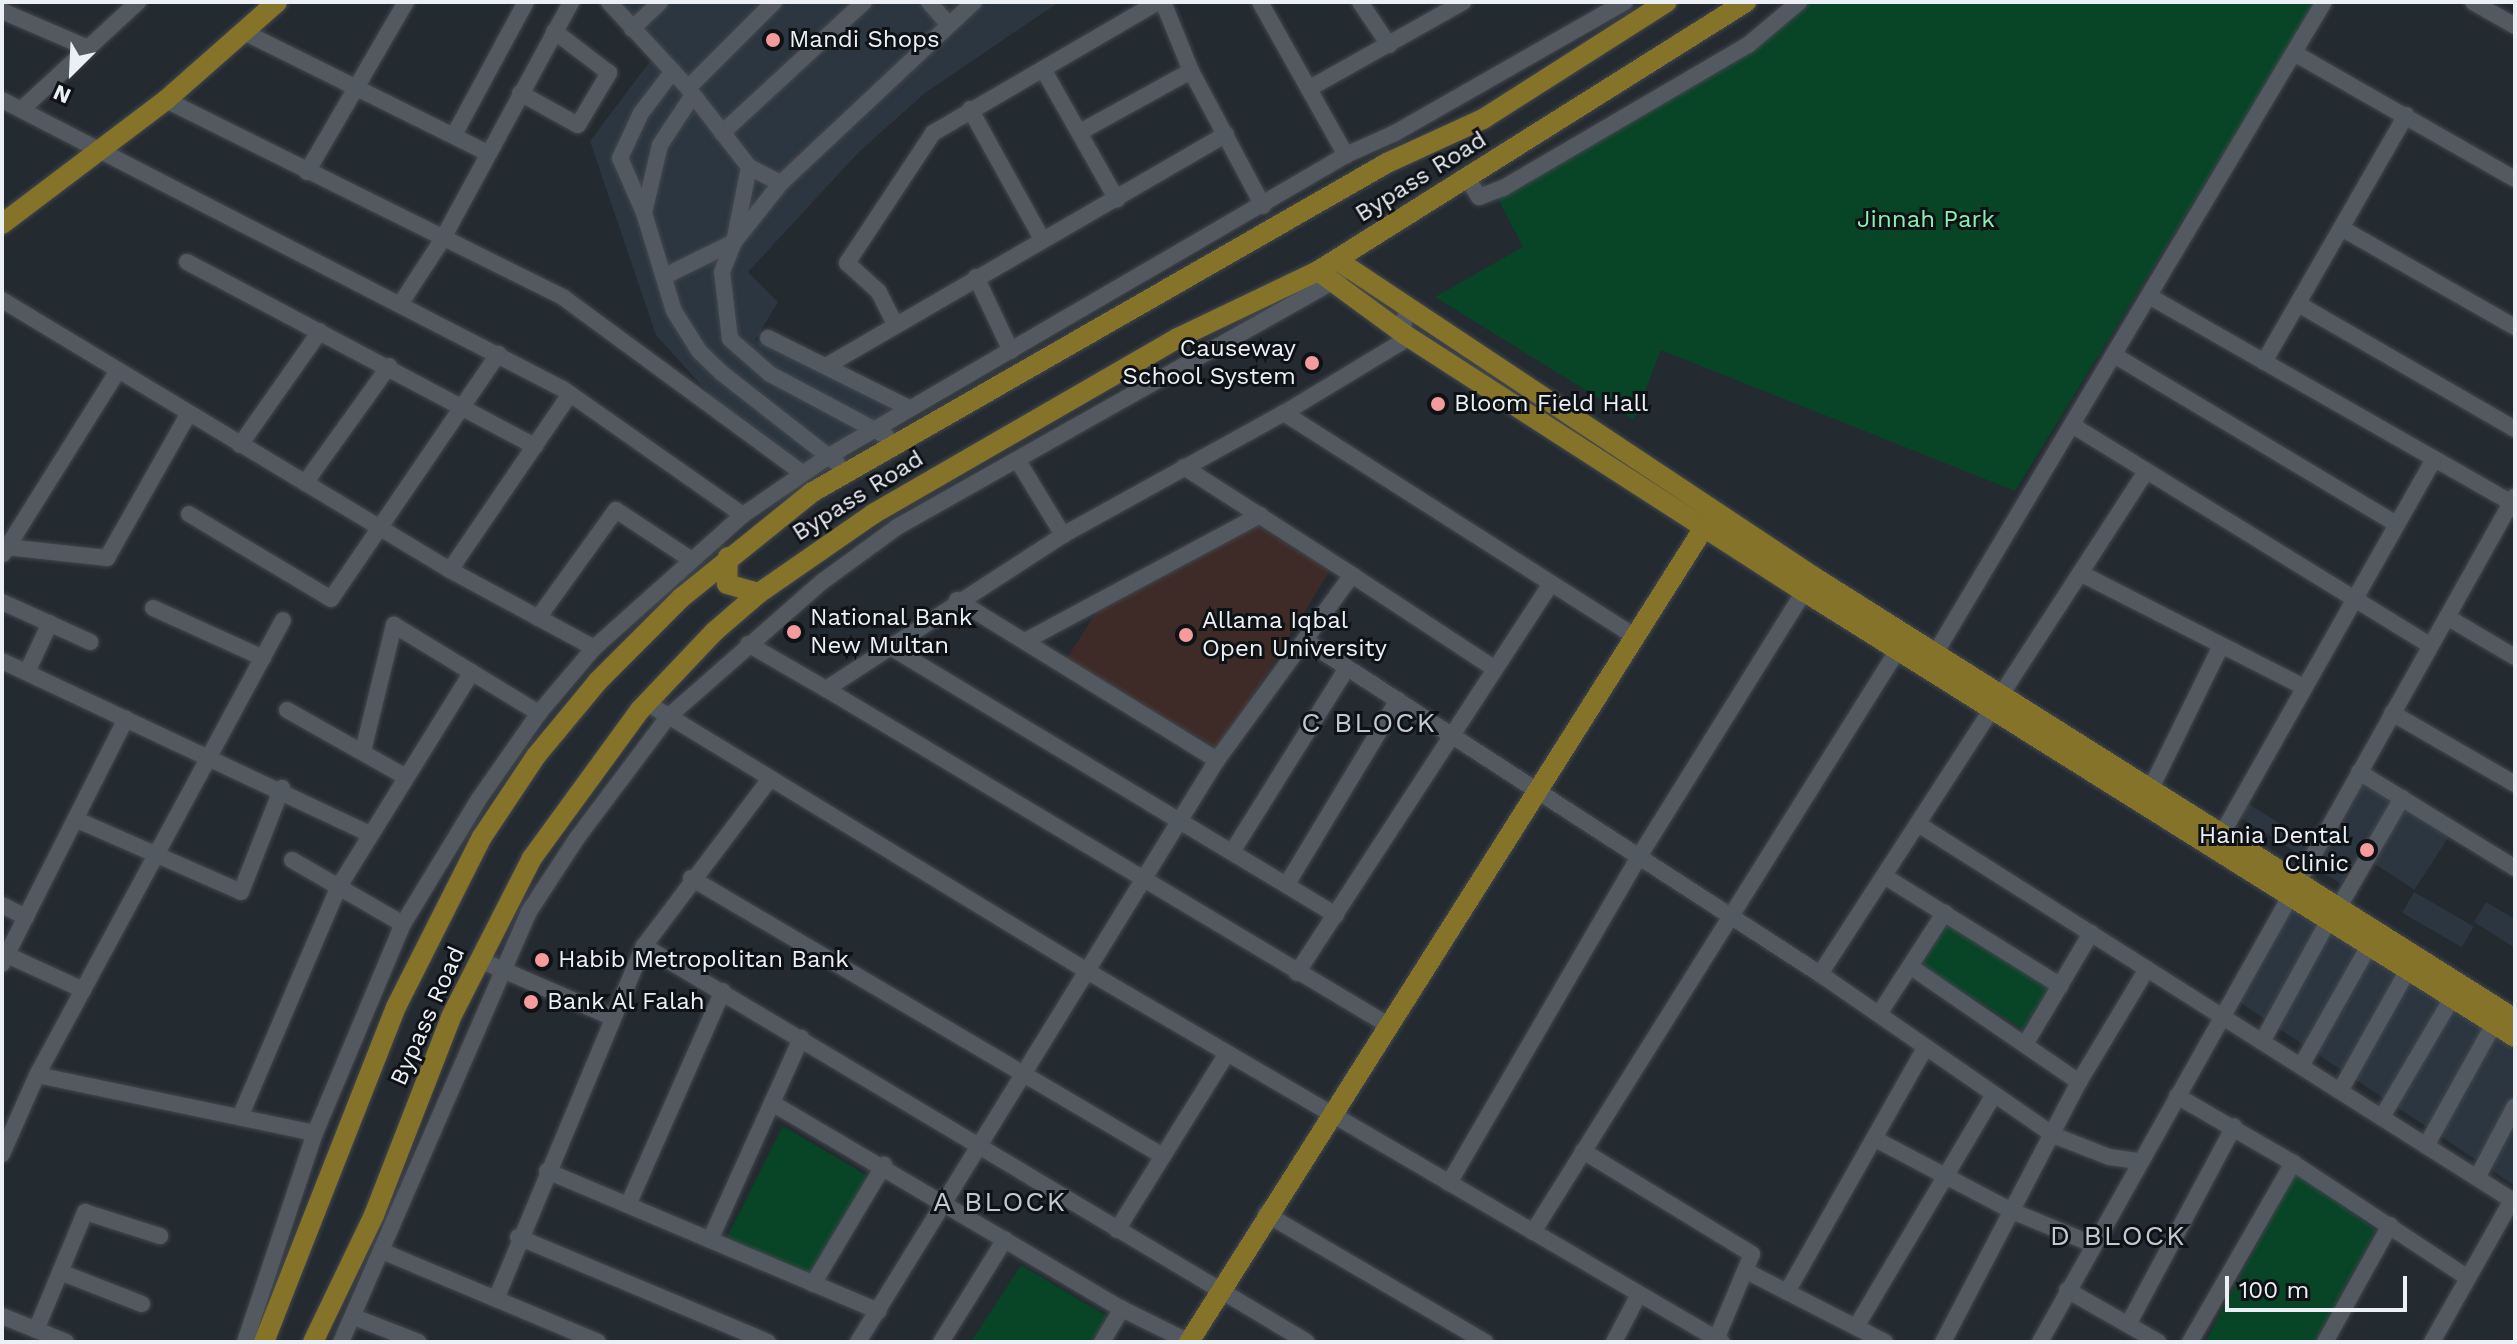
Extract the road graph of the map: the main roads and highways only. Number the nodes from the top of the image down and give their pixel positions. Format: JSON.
{"nodes":[{"id":1,"x":277,"y":2,"type":"edge"},
{"id":2,"x":1666,"y":2,"type":"edge"},
{"id":3,"x":1746,"y":2,"type":"edge"},
{"id":4,"x":6,"y":215,"type":"edge"},
{"id":5,"x":1345,"y":265,"type":"junction"},
{"id":6,"x":1324,"y":277,"type":"junction"},
{"id":7,"x":1709,"y":519,"type":"junction"},
{"id":8,"x":728,"y":557,"type":"junction"},
{"id":9,"x":696,"y":585,"type":"junction"},
{"id":10,"x":759,"y":593,"type":"junction"},
{"id":11,"x":726,"y":621,"type":"junction"},
{"id":12,"x":1903,"y":642,"type":"junction"},
{"id":13,"x":1998,"y":703,"type":"junction"},
{"id":14,"x":2295,"y":886,"type":"junction"},
{"id":15,"x":2335,"y":911,"type":"junction"},
{"id":16,"x":2456,"y":991,"type":"junction"},
{"id":17,"x":2515,"y":1019,"type":"edge"},
{"id":18,"x":2515,"y":1037,"type":"edge"},
{"id":19,"x":264,"y":1342,"type":"edge"},
{"id":20,"x":313,"y":1342,"type":"edge"},
{"id":21,"x":1189,"y":1342,"type":"edge"}],
"edges":[{"from":1,"to":4,"type":"main road"},
{"from":2,"to":8,"type":"main road"},
{"from":3,"to":5,"type":"main road","name":"Bypass Road"},
{"from":5,"to":6,"type":"main road","name":"Bypass Road"},
{"from":5,"to":7,"type":"main road"},
{"from":6,"to":7,"type":"main road"},
{"from":6,"to":10,"type":"main road","name":"Bypass Road"},
{"from":7,"to":12,"type":"main road"},
{"from":7,"to":21,"type":"main road"},
{"from":8,"to":9,"type":"main road"},
{"from":8,"to":10,"type":"main road"},
{"from":9,"to":11,"type":"main road"},
{"from":9,"to":19,"type":"main road"},
{"from":10,"to":11,"type":"main road","name":"Bypass Road"},
{"from":11,"to":20,"type":"main road","name":"Bypass Road"},
{"from":12,"to":13,"type":"main road"},
{"from":12,"to":13,"type":"main road"},
{"from":13,"to":14,"type":"main road"},
{"from":13,"to":14,"type":"main road"},
{"from":14,"to":15,"type":"main road"},
{"from":15,"to":16,"type":"main road"},
{"from":15,"to":16,"type":"main road"},
{"from":16,"to":17,"type":"main road"},
{"from":16,"to":18,"type":"main road"}]}
